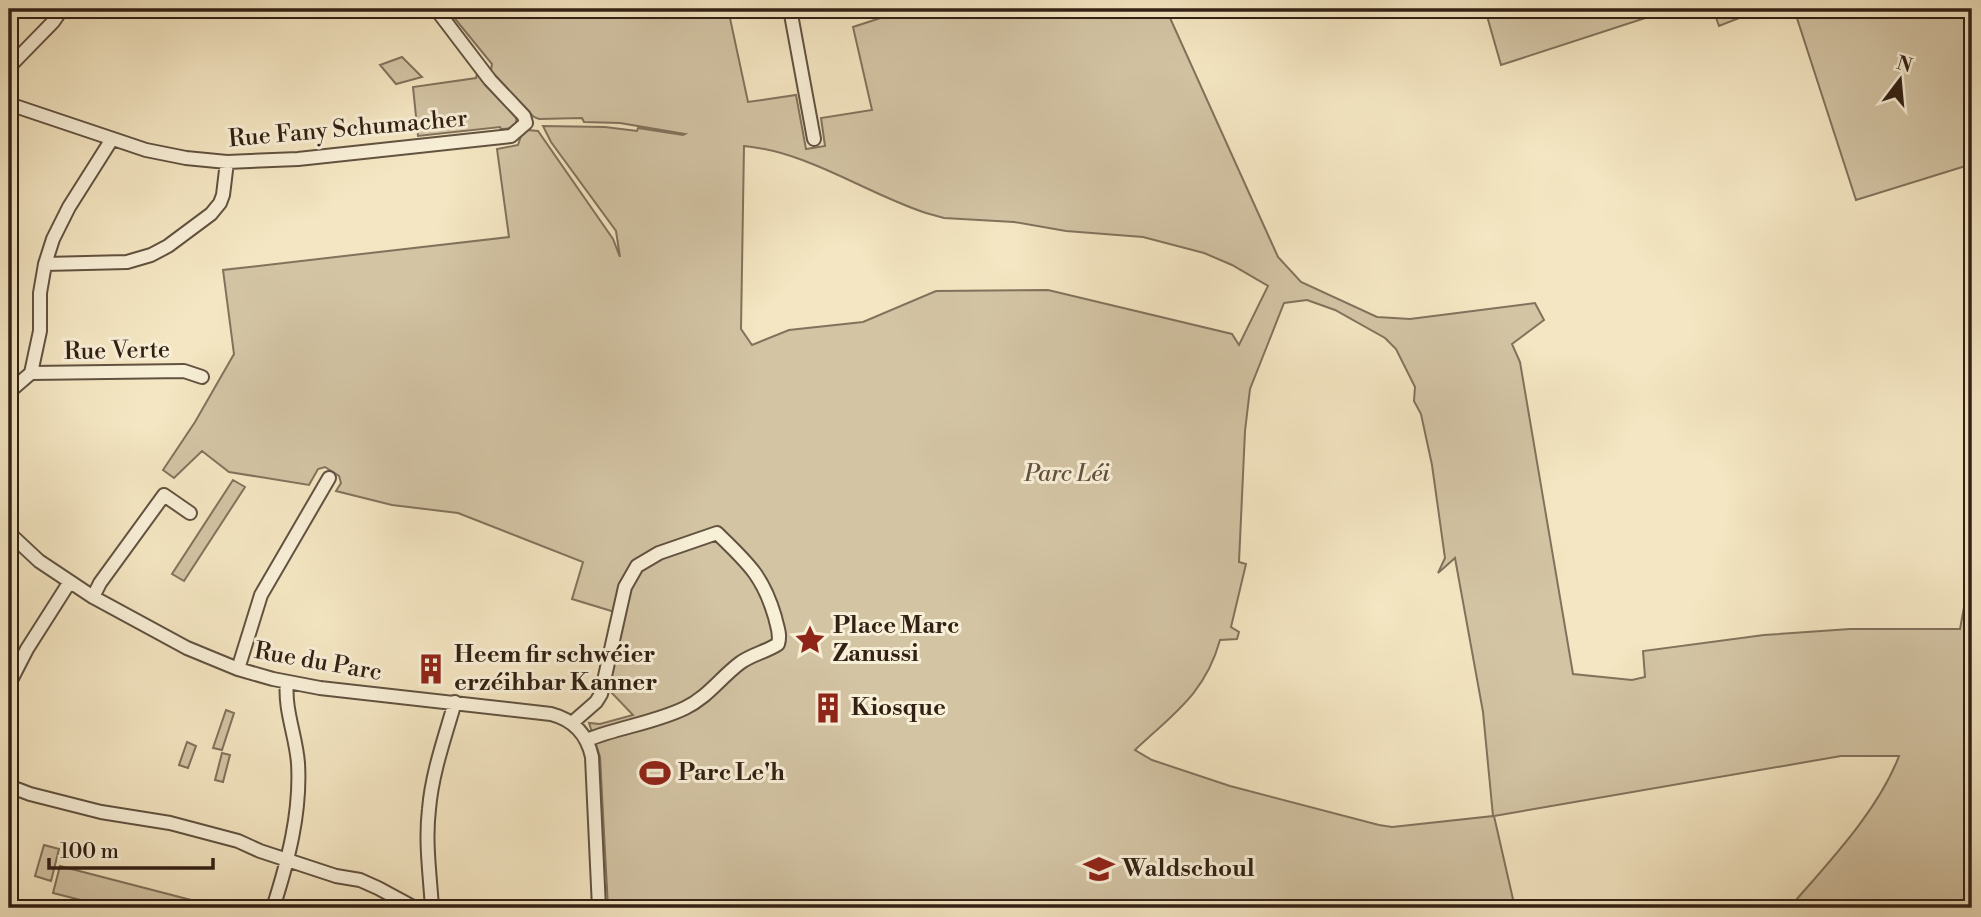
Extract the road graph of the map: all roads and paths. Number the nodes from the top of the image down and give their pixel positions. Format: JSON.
{"nodes":[{"id":1,"x":62,"y":9,"type":"edge"},
{"id":2,"x":436,"y":9,"type":"edge"},
{"id":3,"x":790,"y":9,"type":"edge"},
{"id":4,"x":9,"y":67,"type":"edge"},
{"id":5,"x":9,"y":104,"type":"edge"},
{"id":6,"x":111,"y":139,"type":"junction"},
{"id":7,"x":814,"y":139,"type":"dead end"},
{"id":8,"x":227,"y":162,"type":"junction"},
{"id":9,"x":45,"y":264,"type":"junction"},
{"id":10,"x":31,"y":373,"type":"junction"},
{"id":11,"x":202,"y":377,"type":"dead end"},
{"id":12,"x":9,"y":392,"type":"edge"},
{"id":13,"x":329,"y":478,"type":"dead end"},
{"id":14,"x":190,"y":513,"type":"dead end"},
{"id":15,"x":9,"y":533,"type":"edge"},
{"id":16,"x":68,"y":583,"type":"junction"},
{"id":17,"x":93,"y":597,"type":"junction"},
{"id":18,"x":238,"y":669,"type":"junction"},
{"id":19,"x":287,"y":682,"type":"junction"},
{"id":20,"x":9,"y":684,"type":"edge"},
{"id":21,"x":454,"y":702,"type":"junction"},
{"id":22,"x":572,"y":723,"type":"junction"},
{"id":23,"x":587,"y":740,"type":"junction"},
{"id":24,"x":9,"y":786,"type":"edge"},
{"id":25,"x":287,"y":859,"type":"junction"},
{"id":26,"x":273,"y":908,"type":"edge"},
{"id":27,"x":415,"y":908,"type":"edge"},
{"id":28,"x":432,"y":908,"type":"edge"},
{"id":29,"x":600,"y":908,"type":"edge"}],
"edges":[{"from":1,"to":4,"type":"street"},
{"from":2,"to":8,"type":"street","name":"Rue Fany Schumacher"},
{"from":3,"to":7,"type":"street"},
{"from":5,"to":6,"type":"street","name":"Rue Fany Schumacher"},
{"from":6,"to":8,"type":"street","name":"Rue Fany Schumacher"},
{"from":6,"to":9,"type":"street"},
{"from":8,"to":9,"type":"street"},
{"from":9,"to":10,"type":"street"},
{"from":10,"to":11,"type":"street","name":"Rue Verte"},
{"from":10,"to":12,"type":"street"},
{"from":13,"to":18,"type":"street"},
{"from":14,"to":17,"type":"street"},
{"from":15,"to":16,"type":"street","name":"Rue du Parc"},
{"from":16,"to":17,"type":"street","name":"Rue du Parc"},
{"from":16,"to":20,"type":"street"},
{"from":17,"to":18,"type":"street","name":"Rue du Parc"},
{"from":18,"to":19,"type":"street","name":"Rue du Parc"},
{"from":19,"to":21,"type":"street","name":"Rue du Parc"},
{"from":19,"to":25,"type":"street"},
{"from":21,"to":22,"type":"street","name":"Rue du Parc"},
{"from":21,"to":28,"type":"street"},
{"from":22,"to":23,"type":"street"},
{"from":22,"to":23,"type":"street"},
{"from":23,"to":29,"type":"street"},
{"from":24,"to":25,"type":"street"},
{"from":25,"to":26,"type":"street"},
{"from":25,"to":27,"type":"street"}]}
